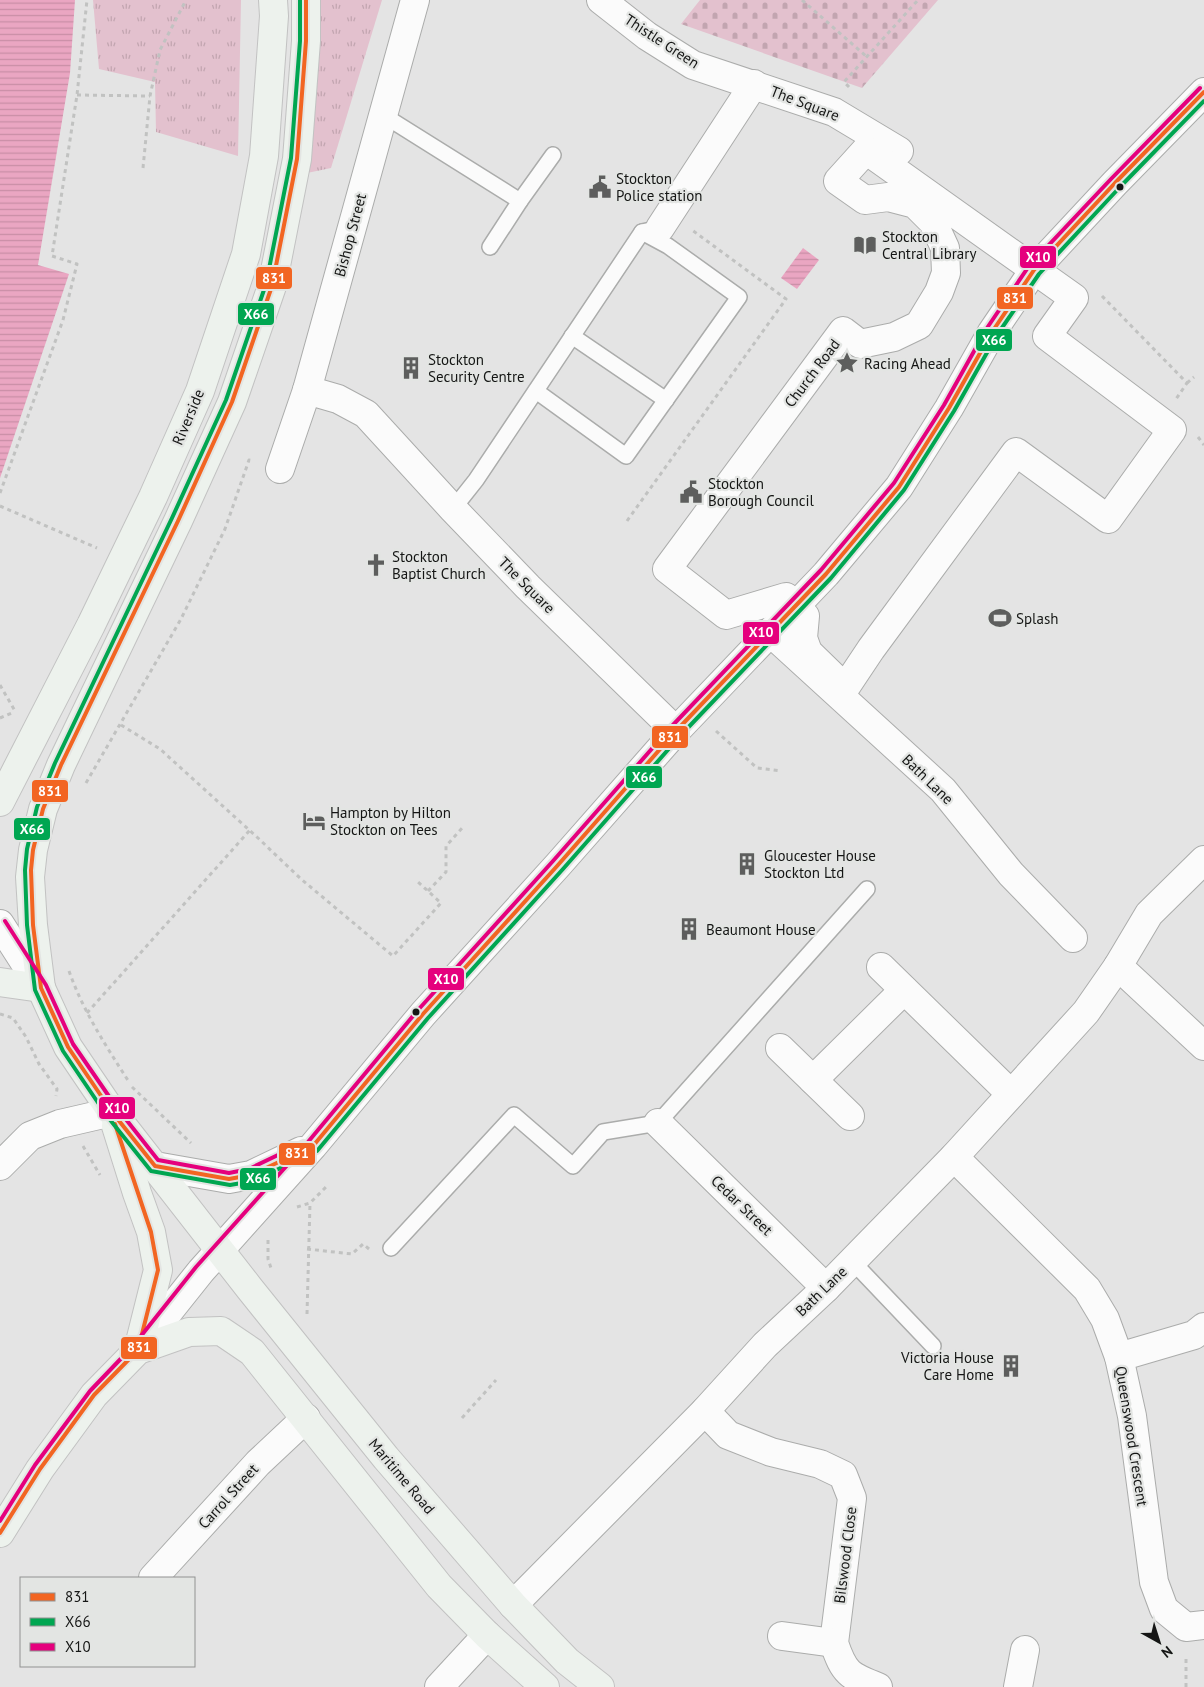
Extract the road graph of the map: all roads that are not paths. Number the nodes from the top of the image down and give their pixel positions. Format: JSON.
{"nodes":[{"id":1,"x":273,"y":0,"type":"edge"},
{"id":2,"x":306,"y":0,"type":"edge"},
{"id":3,"x":415,"y":0,"type":"edge"},
{"id":4,"x":601,"y":0,"type":"edge"},
{"id":5,"x":754,"y":84,"type":"junction"},
{"id":6,"x":1204,"y":92,"type":"edge"},
{"id":7,"x":383,"y":114,"type":"junction"},
{"id":8,"x":553,"y":154,"type":"dead end"},
{"id":9,"x":520,"y":201,"type":"junction"},
{"id":10,"x":651,"y":230,"type":"junction"},
{"id":11,"x":490,"y":247,"type":"dead end"},
{"id":12,"x":1038,"y":265,"type":"junction"},
{"id":13,"x":572,"y":336,"type":"junction"},
{"id":14,"x":307,"y":390,"type":"junction"},
{"id":15,"x":536,"y":391,"type":"junction"},
{"id":16,"x":666,"y":400,"type":"junction"},
{"id":17,"x":280,"y":469,"type":"road end"},
{"id":18,"x":452,"y":509,"type":"junction"},
{"id":19,"x":796,"y":606,"type":"junction"},
{"id":20,"x":770,"y":632,"type":"junction"},
{"id":21,"x":676,"y":731,"type":"junction"},
{"id":22,"x":26,"y":751,"type":"junction"},
{"id":23,"x":0,"y":767,"type":"edge"},
{"id":24,"x":0,"y":802,"type":"edge"},
{"id":25,"x":1204,"y":860,"type":"edge"},
{"id":26,"x":867,"y":889,"type":"dead end"},
{"id":27,"x":0,"y":924,"type":"edge"},
{"id":28,"x":1073,"y":938,"type":"dead end"},
{"id":29,"x":1118,"y":966,"type":"junction"},
{"id":30,"x":881,"y":968,"type":"dead end"},
{"id":31,"x":0,"y":982,"type":"edge"},
{"id":32,"x":41,"y":988,"type":"junction"},
{"id":33,"x":904,"y":990,"type":"junction"},
{"id":34,"x":1204,"y":1046,"type":"edge"},
{"id":35,"x":780,"y":1048,"type":"dead end"},
{"id":36,"x":813,"y":1080,"type":"junction"},
{"id":37,"x":1011,"y":1094,"type":"junction"},
{"id":38,"x":112,"y":1112,"type":"junction"},
{"id":39,"x":850,"y":1116,"type":"dead end"},
{"id":40,"x":658,"y":1123,"type":"junction"},
{"id":41,"x":313,"y":1146,"type":"junction"},
{"id":42,"x":954,"y":1157,"type":"junction"},
{"id":43,"x":0,"y":1166,"type":"edge"},
{"id":44,"x":155,"y":1166,"type":"junction"},
{"id":45,"x":391,"y":1248,"type":"dead end"},
{"id":46,"x":220,"y":1250,"type":"junction"},
{"id":47,"x":852,"y":1261,"type":"junction"},
{"id":48,"x":826,"y":1288,"type":"junction"},
{"id":49,"x":1204,"y":1327,"type":"edge"},
{"id":50,"x":933,"y":1346,"type":"dead end"},
{"id":51,"x":138,"y":1350,"type":"junction"},
{"id":52,"x":1120,"y":1357,"type":"junction"},
{"id":53,"x":704,"y":1411,"type":"junction"},
{"id":54,"x":306,"y":1418,"type":"junction"},
{"id":55,"x":0,"y":1533,"type":"edge"},
{"id":56,"x":155,"y":1577,"type":"edge"},
{"id":57,"x":513,"y":1605,"type":"junction"},
{"id":58,"x":1204,"y":1625,"type":"edge"},
{"id":59,"x":487,"y":1635,"type":"junction"},
{"id":60,"x":782,"y":1636,"type":"dead end"},
{"id":61,"x":834,"y":1643,"type":"junction"},
{"id":62,"x":1025,"y":1650,"type":"dead end"},
{"id":63,"x":439,"y":1687,"type":"edge"},
{"id":64,"x":545,"y":1687,"type":"edge"},
{"id":65,"x":600,"y":1687,"type":"edge"},
{"id":66,"x":878,"y":1687,"type":"edge"},
{"id":67,"x":1018,"y":1687,"type":"edge"}],
"edges":[{"from":1,"to":22,"type":"main road","name":"Riverside"},
{"from":2,"to":32,"type":"main road"},
{"from":3,"to":7,"type":"street","name":"Bishop Street"},
{"from":4,"to":5,"type":"street","name":"Thistle Green"},
{"from":5,"to":10,"type":"street","name":"The Square"},
{"from":5,"to":12,"type":"street","name":"The Square"},
{"from":6,"to":12,"type":"street"},
{"from":7,"to":9,"type":"lane"},
{"from":7,"to":14,"type":"street","name":"Bishop Street"},
{"from":8,"to":9,"type":"lane"},
{"from":9,"to":11,"type":"lane"},
{"from":10,"to":13,"type":"lane"},
{"from":10,"to":16,"type":"lane"},
{"from":12,"to":19,"type":"street"},
{"from":12,"to":19,"type":"street","name":"Church Road"},
{"from":12,"to":19,"type":"street","name":"Church Road"},
{"from":13,"to":15,"type":"lane"},
{"from":13,"to":16,"type":"lane"},
{"from":14,"to":17,"type":"street","name":"Bishop Street"},
{"from":14,"to":18,"type":"street","name":"The Square"},
{"from":15,"to":16,"type":"lane"},
{"from":15,"to":18,"type":"lane"},
{"from":18,"to":21,"type":"street","name":"The Square"},
{"from":19,"to":20,"type":"street"},
{"from":20,"to":21,"type":"street"},
{"from":20,"to":28,"type":"street","name":"Bath Lane"},
{"from":21,"to":41,"type":"street"},
{"from":22,"to":23,"type":"main road"},
{"from":22,"to":24,"type":"main road","name":"Riverside"},
{"from":25,"to":29,"type":"street","name":"Bath Lane"},
{"from":26,"to":40,"type":"lane"},
{"from":27,"to":32,"type":"street"},
{"from":29,"to":34,"type":"street"},
{"from":29,"to":37,"type":"street","name":"Bath Lane"},
{"from":30,"to":33,"type":"street"},
{"from":31,"to":32,"type":"main road"},
{"from":32,"to":38,"type":"main road"},
{"from":33,"to":36,"type":"street"},
{"from":33,"to":37,"type":"street"},
{"from":35,"to":36,"type":"street"},
{"from":36,"to":39,"type":"street"},
{"from":37,"to":42,"type":"street","name":"Bath Lane"},
{"from":38,"to":43,"type":"street"},
{"from":38,"to":44,"type":"main road"},
{"from":38,"to":51,"type":"main road"},
{"from":40,"to":45,"type":"lane"},
{"from":40,"to":48,"type":"street","name":"Cedar Street"},
{"from":41,"to":44,"type":"street"},
{"from":41,"to":46,"type":"street"},
{"from":42,"to":47,"type":"street","name":"Bath Lane"},
{"from":42,"to":52,"type":"street","name":"Queenswood Crescent"},
{"from":44,"to":46,"type":"main road"},
{"from":46,"to":51,"type":"street"},
{"from":46,"to":57,"type":"main road","name":"Maritime Road"},
{"from":47,"to":48,"type":"street","name":"Bath Lane"},
{"from":47,"to":50,"type":"lane"},
{"from":48,"to":53,"type":"street","name":"Bath Lane"},
{"from":49,"to":52,"type":"street"},
{"from":51,"to":54,"type":"main road"},
{"from":51,"to":55,"type":"main road"},
{"from":52,"to":58,"type":"street","name":"Queenswood Crescent"},
{"from":53,"to":57,"type":"street","name":"Bath Lane"},
{"from":53,"to":61,"type":"street","name":"Bilswood Close"},
{"from":54,"to":56,"type":"street","name":"Carrol Street"},
{"from":54,"to":59,"type":"main road"},
{"from":57,"to":65,"type":"main road","name":"Maritime Road"},
{"from":59,"to":63,"type":"street"},
{"from":59,"to":64,"type":"main road"},
{"from":60,"to":61,"type":"street"},
{"from":61,"to":66,"type":"street","name":"Bilswood Close"},
{"from":62,"to":67,"type":"street"}]}
